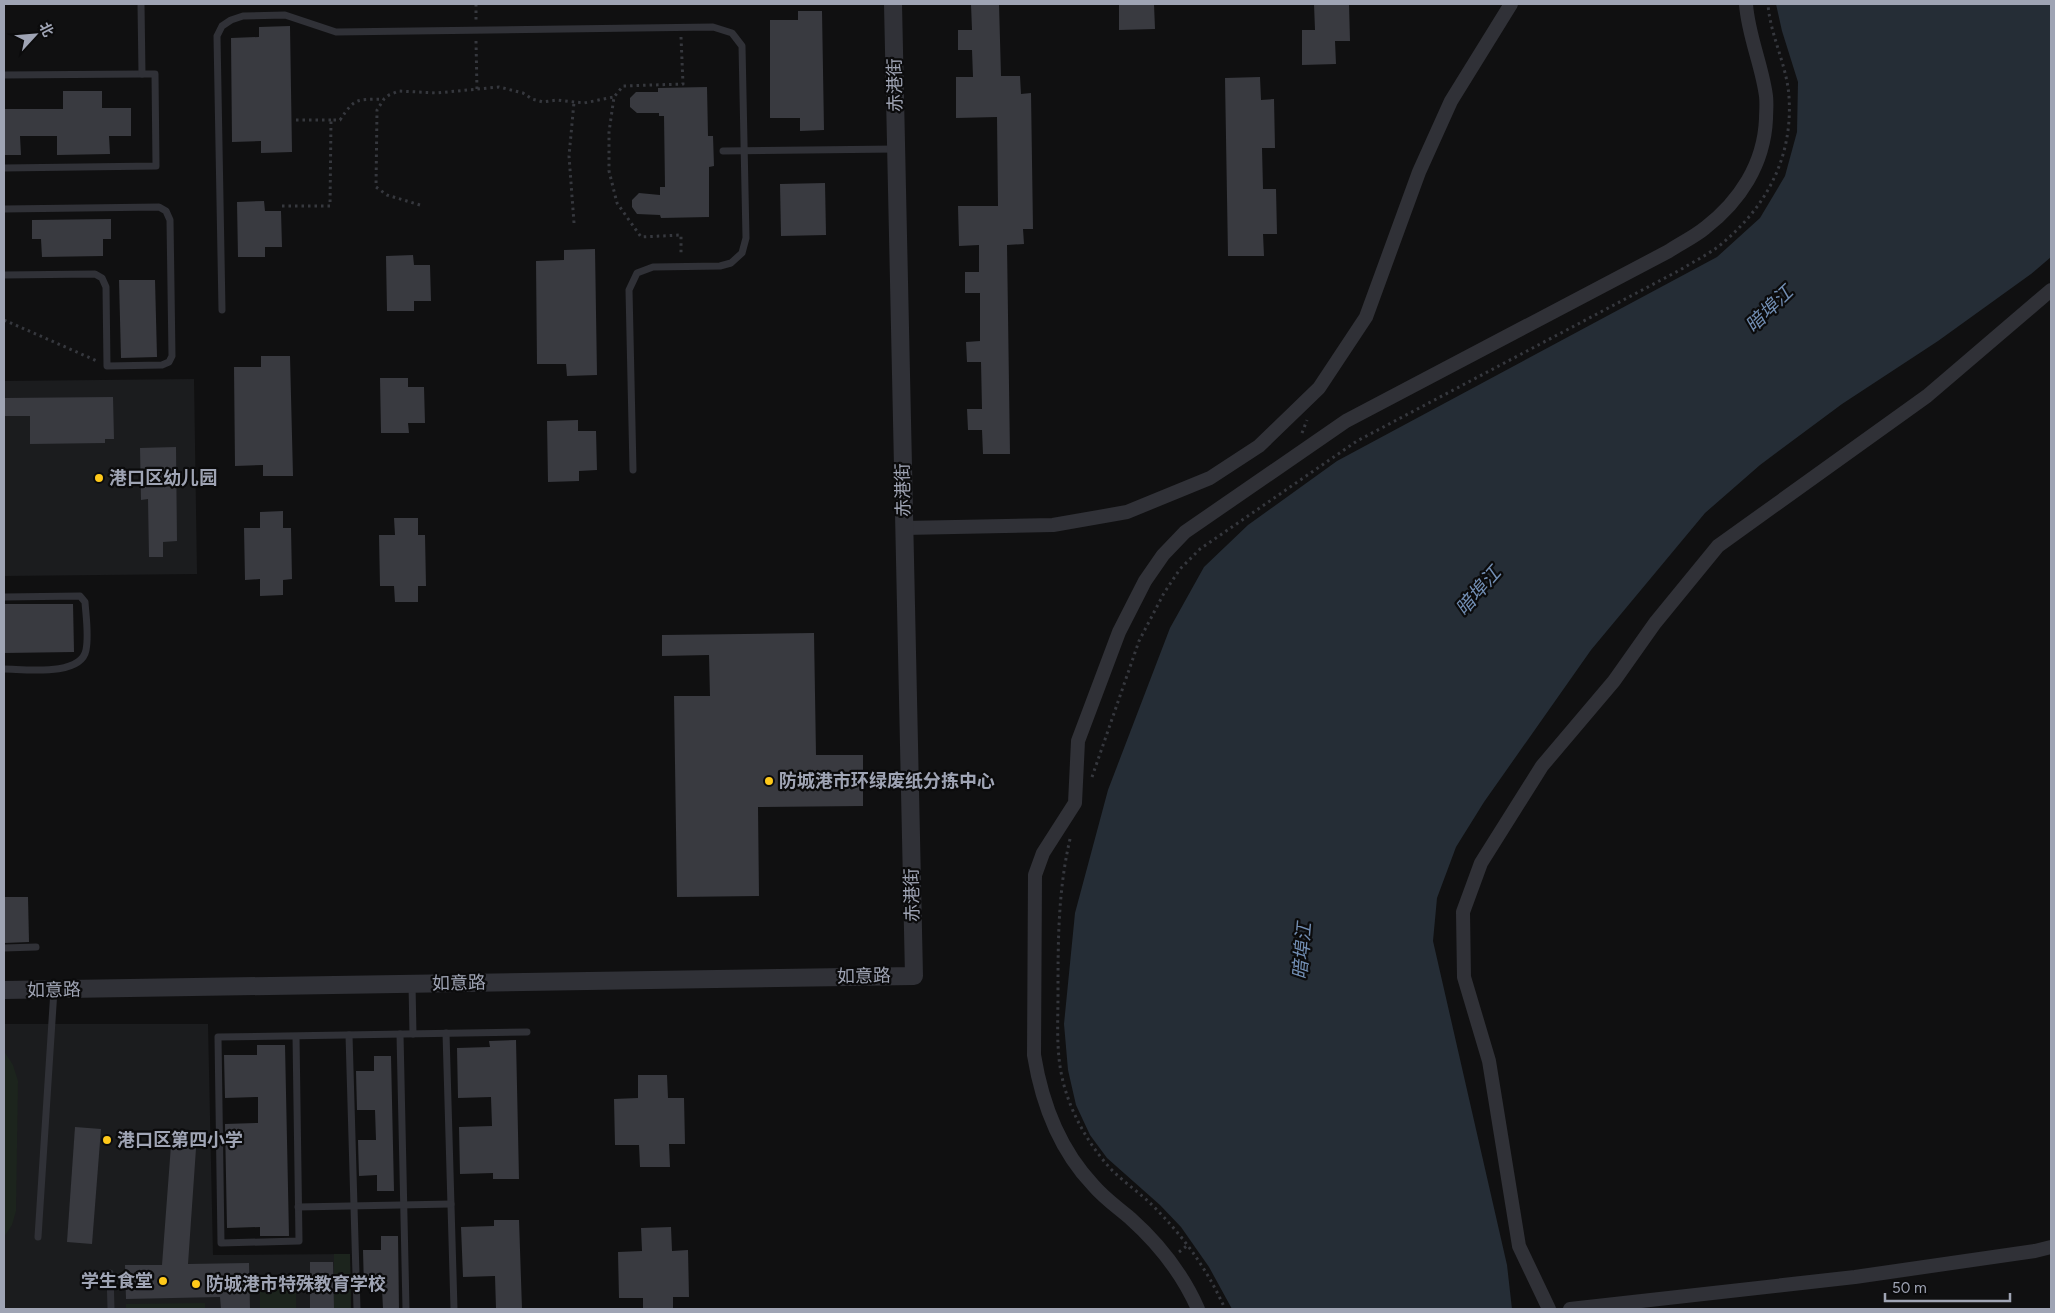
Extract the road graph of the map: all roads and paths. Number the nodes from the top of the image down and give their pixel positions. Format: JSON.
{"nodes":[{"id":1,"x":141,"y":4,"type":"edge"},
{"id":2,"x":476,"y":4,"type":"edge"},
{"id":3,"x":894,"y":4,"type":"edge"},
{"id":4,"x":1746,"y":4,"type":"edge"},
{"id":5,"x":1768,"y":4,"type":"edge"},
{"id":6,"x":1504,"y":6,"type":"edge"},
{"id":7,"x":680,"y":28,"type":"junction"},
{"id":8,"x":476,"y":30,"type":"junction"},
{"id":9,"x":142,"y":74,"type":"junction"},
{"id":10,"x":4,"y":75,"type":"edge"},
{"id":11,"x":477,"y":90,"type":"junction"},
{"id":12,"x":614,"y":97,"type":"junction"},
{"id":13,"x":384,"y":99,"type":"junction"},
{"id":14,"x":574,"y":102,"type":"junction"},
{"id":15,"x":296,"y":120,"type":"dead end"},
{"id":16,"x":331,"y":120,"type":"junction"},
{"id":17,"x":896,"y":149,"type":"junction"},
{"id":18,"x":723,"y":151,"type":"dead end"},
{"id":19,"x":744,"y":151,"type":"junction"},
{"id":20,"x":4,"y":168,"type":"edge"},
{"id":21,"x":282,"y":206,"type":"dead end"},
{"id":22,"x":420,"y":206,"type":"dead end"},
{"id":23,"x":4,"y":209,"type":"edge"},
{"id":24,"x":574,"y":223,"type":"dead end"},
{"id":25,"x":681,"y":267,"type":"junction"},
{"id":26,"x":4,"y":275,"type":"edge"},
{"id":27,"x":2051,"y":290,"type":"edge"},
{"id":28,"x":222,"y":310,"type":"dead end"},
{"id":29,"x":4,"y":320,"type":"edge"},
{"id":30,"x":107,"y":366,"type":"junction"},
{"id":31,"x":633,"y":470,"type":"dead end"},
{"id":32,"x":904,"y":528,"type":"junction"},
{"id":33,"x":4,"y":597,"type":"edge"},
{"id":34,"x":4,"y":669,"type":"edge"},
{"id":35,"x":1092,"y":777,"type":"dead end"},
{"id":36,"x":1073,"y":832,"type":"dead end"},
{"id":37,"x":36,"y":947,"type":"dead end"},
{"id":38,"x":4,"y":948,"type":"edge"},
{"id":39,"x":914,"y":976,"type":"joint"},
{"id":40,"x":412,"y":984,"type":"junction"},
{"id":41,"x":4,"y":990,"type":"edge"},
{"id":42,"x":54,"y":990,"type":"junction"},
{"id":43,"x":527,"y":1032,"type":"dead end"},
{"id":44,"x":446,"y":1033,"type":"junction"},
{"id":45,"x":400,"y":1034,"type":"junction"},
{"id":46,"x":413,"y":1034,"type":"junction"},
{"id":47,"x":349,"y":1035,"type":"junction"},
{"id":48,"x":296,"y":1036,"type":"junction"},
{"id":49,"x":451,"y":1204,"type":"junction"},
{"id":50,"x":404,"y":1206,"type":"junction"},
{"id":51,"x":298,"y":1207,"type":"junction"},
{"id":52,"x":354,"y":1207,"type":"junction"},
{"id":53,"x":38,"y":1237,"type":"dead end"},
{"id":54,"x":2051,"y":1247,"type":"edge"},
{"id":55,"x":110,"y":1274,"type":"dead end"},
{"id":56,"x":111,"y":1309,"type":"edge"},
{"id":57,"x":356,"y":1309,"type":"edge"},
{"id":58,"x":406,"y":1309,"type":"edge"},
{"id":59,"x":454,"y":1309,"type":"edge"},
{"id":60,"x":1198,"y":1309,"type":"edge"},
{"id":61,"x":1225,"y":1309,"type":"edge"},
{"id":62,"x":1548,"y":1309,"type":"edge"},
{"id":63,"x":1570,"y":1309,"type":"edge"}],
"edges":[{"from":1,"to":9,"type":"lane"},
{"from":2,"to":8,"type":"path"},
{"from":3,"to":17,"type":"street","name":"赤港街"},
{"from":4,"to":60,"type":"street"},
{"from":5,"to":35,"type":"path"},
{"from":6,"to":32,"type":"street"},
{"from":7,"to":8,"type":"lane"},
{"from":7,"to":12,"type":"path"},
{"from":7,"to":19,"type":"lane"},
{"from":8,"to":11,"type":"path"},
{"from":8,"to":28,"type":"lane"},
{"from":9,"to":10,"type":"lane"},
{"from":9,"to":20,"type":"lane"},
{"from":11,"to":13,"type":"path"},
{"from":11,"to":14,"type":"path"},
{"from":12,"to":14,"type":"path"},
{"from":12,"to":25,"type":"path"},
{"from":13,"to":16,"type":"path"},
{"from":13,"to":22,"type":"path"},
{"from":14,"to":24,"type":"path"},
{"from":15,"to":16,"type":"path"},
{"from":16,"to":21,"type":"path"},
{"from":17,"to":19,"type":"lane"},
{"from":17,"to":32,"type":"street","name":"赤港街"},
{"from":18,"to":19,"type":"lane"},
{"from":19,"to":25,"type":"lane"},
{"from":23,"to":30,"type":"lane"},
{"from":25,"to":31,"type":"lane"},
{"from":26,"to":30,"type":"lane"},
{"from":27,"to":62,"type":"street"},
{"from":29,"to":30,"type":"path"},
{"from":32,"to":39,"type":"street","name":"赤港街"},
{"from":33,"to":34,"type":"lane"},
{"from":36,"to":61,"type":"path"},
{"from":37,"to":38,"type":"lane"},
{"from":39,"to":40,"type":"street","name":"如意路"},
{"from":40,"to":42,"type":"street","name":"如意路"},
{"from":40,"to":46,"type":"lane"},
{"from":41,"to":42,"type":"street","name":"如意路"},
{"from":42,"to":53,"type":"lane"},
{"from":43,"to":44,"type":"lane"},
{"from":44,"to":46,"type":"lane"},
{"from":44,"to":49,"type":"lane"},
{"from":45,"to":46,"type":"lane"},
{"from":45,"to":47,"type":"lane"},
{"from":45,"to":50,"type":"lane"},
{"from":47,"to":48,"type":"lane"},
{"from":47,"to":52,"type":"lane"},
{"from":48,"to":51,"type":"lane"},
{"from":48,"to":51,"type":"lane"},
{"from":49,"to":50,"type":"lane"},
{"from":49,"to":59,"type":"lane"},
{"from":50,"to":52,"type":"lane"},
{"from":50,"to":58,"type":"lane"},
{"from":51,"to":52,"type":"lane"},
{"from":52,"to":57,"type":"lane"},
{"from":54,"to":63,"type":"street"},
{"from":55,"to":56,"type":"lane"}]}
